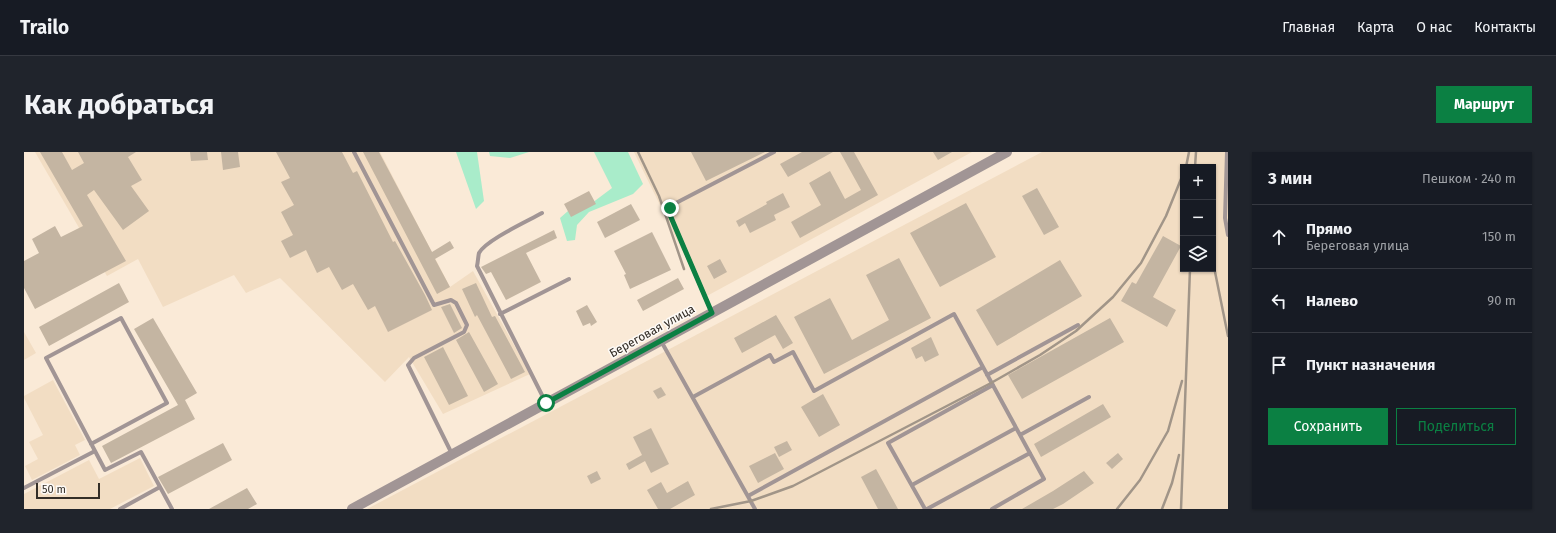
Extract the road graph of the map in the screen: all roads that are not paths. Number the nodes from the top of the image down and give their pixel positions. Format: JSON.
{"nodes":[{"id":1,"x":354,"y":152,"type":"edge"},
{"id":2,"x":774,"y":152,"type":"edge"},
{"id":3,"x":1007,"y":152,"type":"edge"},
{"id":4,"x":1226,"y":152,"type":"edge"},
{"id":5,"x":542,"y":213,"type":"dead end"},
{"id":6,"x":1228,"y":235,"type":"edge"},
{"id":7,"x":569,"y":279,"type":"dead end"},
{"id":8,"x":712,"y":313,"type":"junction"},
{"id":9,"x":500,"y":314,"type":"junction"},
{"id":10,"x":1078,"y":325,"type":"dead end"},
{"id":11,"x":661,"y":341,"type":"junction"},
{"id":12,"x":983,"y":367,"type":"junction"},
{"id":13,"x":987,"y":375,"type":"junction"},
{"id":14,"x":993,"y":385,"type":"junction"},
{"id":15,"x":693,"y":397,"type":"junction"},
{"id":16,"x":1089,"y":397,"type":"dead end"},
{"id":17,"x":546,"y":403,"type":"junction"},
{"id":18,"x":1016,"y":428,"type":"junction"},
{"id":19,"x":1020,"y":435,"type":"junction"},
{"id":20,"x":91,"y":444,"type":"junction"},
{"id":21,"x":95,"y":451,"type":"junction"},
{"id":22,"x":1030,"y":453,"type":"junction"},
{"id":23,"x":452,"y":454,"type":"junction"},
{"id":24,"x":912,"y":485,"type":"junction"},
{"id":25,"x":160,"y":487,"type":"junction"},
{"id":26,"x":24,"y":488,"type":"edge"},
{"id":27,"x":748,"y":496,"type":"junction"},
{"id":28,"x":120,"y":509,"type":"edge"},
{"id":29,"x":172,"y":509,"type":"edge"},
{"id":30,"x":352,"y":509,"type":"edge"},
{"id":31,"x":755,"y":509,"type":"edge"},
{"id":32,"x":926,"y":509,"type":"edge"},
{"id":33,"x":992,"y":509,"type":"edge"}],
"edges":[{"from":1,"to":23,"type":"lane"},
{"from":2,"to":8,"type":"lane"},
{"from":3,"to":8,"type":"street","name":"Береговая улица"},
{"from":4,"to":6,"type":"lane"},
{"from":5,"to":9,"type":"lane"},
{"from":7,"to":9,"type":"lane"},
{"from":8,"to":11,"type":"street","name":"Береговая улица"},
{"from":9,"to":17,"type":"lane"},
{"from":10,"to":13,"type":"lane"},
{"from":11,"to":15,"type":"lane"},
{"from":11,"to":17,"type":"street","name":"Береговая улица"},
{"from":12,"to":13,"type":"lane"},
{"from":12,"to":15,"type":"lane"},
{"from":12,"to":27,"type":"lane"},
{"from":13,"to":14,"type":"lane"},
{"from":14,"to":18,"type":"lane"},
{"from":14,"to":24,"type":"lane"},
{"from":15,"to":27,"type":"lane"},
{"from":16,"to":19,"type":"lane"},
{"from":17,"to":23,"type":"street","name":"Береговая улица"},
{"from":18,"to":19,"type":"lane"},
{"from":18,"to":24,"type":"lane"},
{"from":19,"to":22,"type":"lane"},
{"from":20,"to":20,"type":"lane"},
{"from":20,"to":21,"type":"lane"},
{"from":21,"to":25,"type":"lane"},
{"from":21,"to":26,"type":"lane"},
{"from":22,"to":32,"type":"lane"},
{"from":22,"to":33,"type":"lane"},
{"from":23,"to":30,"type":"street","name":"Береговая улица"},
{"from":24,"to":32,"type":"lane"},
{"from":25,"to":28,"type":"lane"},
{"from":25,"to":29,"type":"lane"},
{"from":27,"to":31,"type":"lane"}]}
